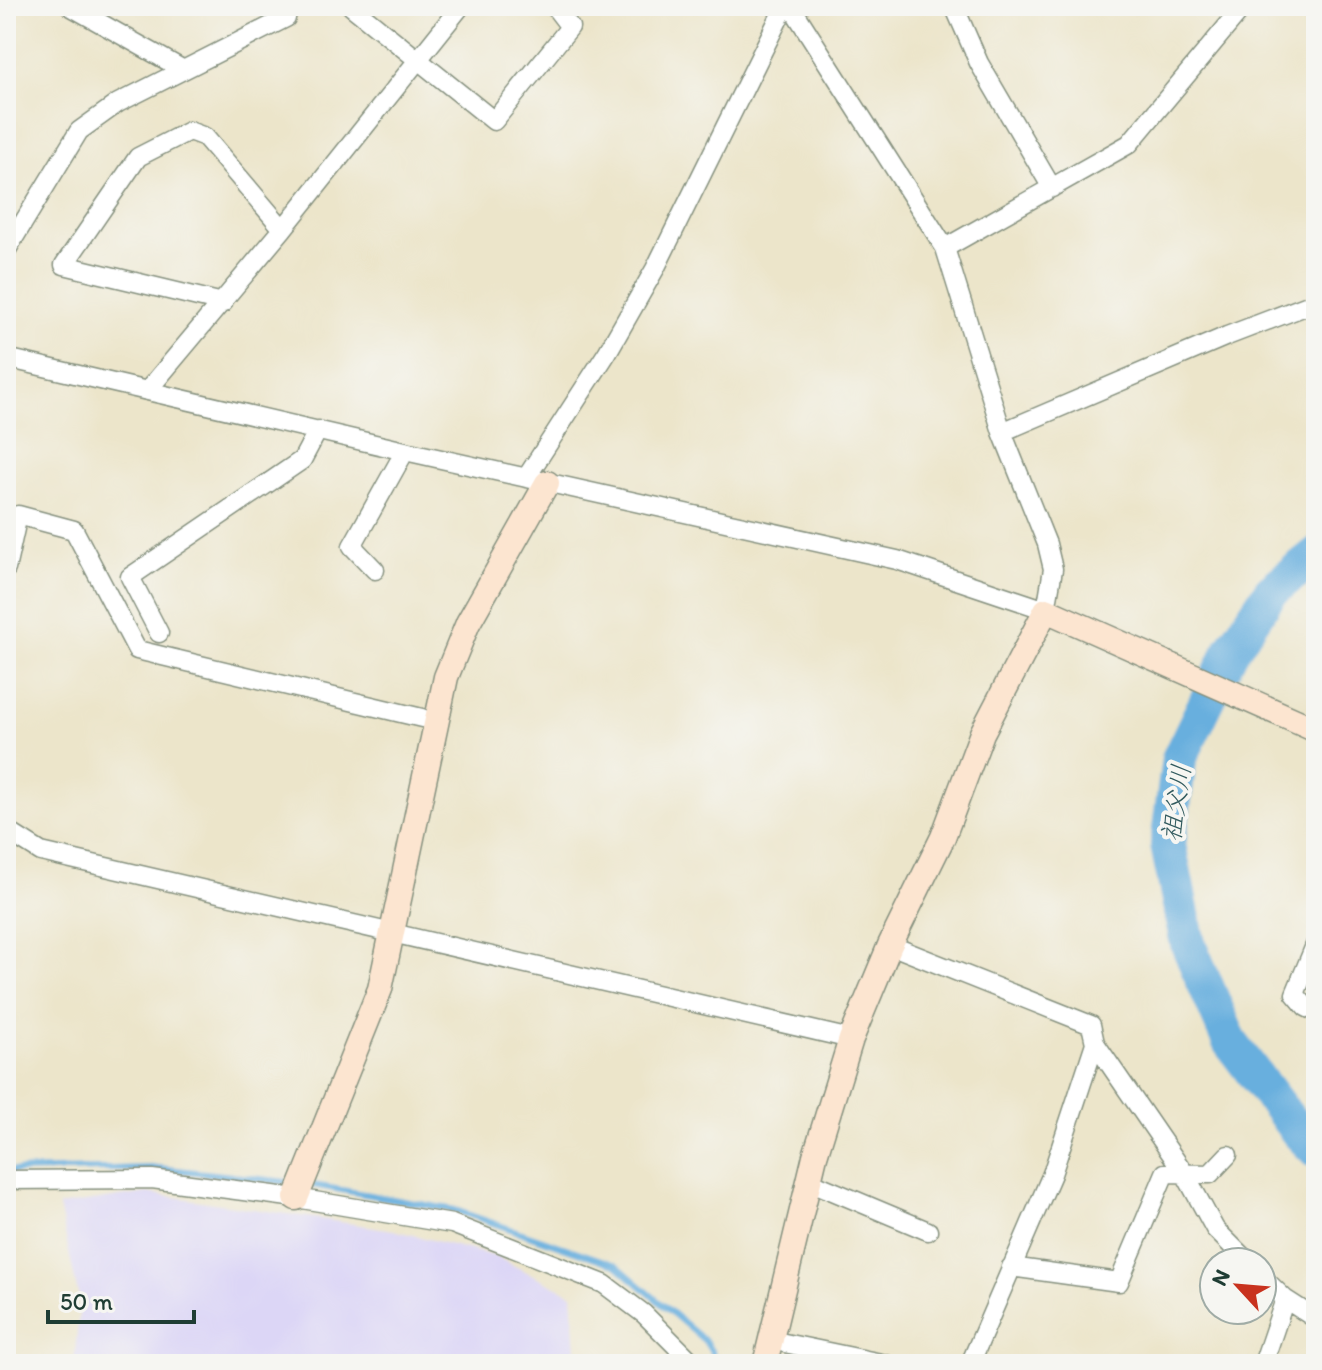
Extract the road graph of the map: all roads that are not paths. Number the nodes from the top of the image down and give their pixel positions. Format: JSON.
{"nodes":[{"id":1,"x":70,"y":6,"type":"edge"},
{"id":2,"x":288,"y":6,"type":"edge"},
{"id":3,"x":351,"y":6,"type":"edge"},
{"id":4,"x":461,"y":6,"type":"edge"},
{"id":5,"x":554,"y":6,"type":"edge"},
{"id":6,"x":788,"y":6,"type":"edge"},
{"id":7,"x":954,"y":6,"type":"edge"},
{"id":8,"x":1244,"y":6,"type":"edge"},
{"id":9,"x":419,"y":62,"type":"junction"},
{"id":10,"x":182,"y":69,"type":"junction"},
{"id":11,"x":1052,"y":188,"type":"junction"},
{"id":12,"x":283,"y":229,"type":"junction"},
{"id":13,"x":945,"y":248,"type":"junction"},
{"id":14,"x":6,"y":251,"type":"edge"},
{"id":15,"x":1316,"y":302,"type":"edge"},
{"id":16,"x":223,"y":303,"type":"junction"},
{"id":17,"x":6,"y":358,"type":"edge"},
{"id":18,"x":148,"y":390,"type":"junction"},
{"id":19,"x":318,"y":430,"type":"junction"},
{"id":20,"x":1002,"y":432,"type":"junction"},
{"id":21,"x":405,"y":451,"type":"junction"},
{"id":22,"x":536,"y":480,"type":"junction"},
{"id":23,"x":6,"y":569,"type":"edge"},
{"id":24,"x":375,"y":570,"type":"dead end"},
{"id":25,"x":1046,"y":610,"type":"junction"},
{"id":26,"x":159,"y":633,"type":"dead end"},
{"id":27,"x":422,"y":718,"type":"dead end"},
{"id":28,"x":1316,"y":730,"type":"edge"},
{"id":29,"x":6,"y":830,"type":"edge"},
{"id":30,"x":393,"y":933,"type":"junction"},
{"id":31,"x":1316,"y":943,"type":"edge"},
{"id":32,"x":890,"y":945,"type":"junction"},
{"id":33,"x":1316,"y":1012,"type":"edge"},
{"id":34,"x":851,"y":1039,"type":"junction"},
{"id":35,"x":1095,"y":1043,"type":"junction"},
{"id":36,"x":1228,"y":1155,"type":"dead end"},
{"id":37,"x":1185,"y":1174,"type":"junction"},
{"id":38,"x":6,"y":1180,"type":"edge"},
{"id":39,"x":809,"y":1181,"type":"junction"},
{"id":40,"x":296,"y":1198,"type":"junction"},
{"id":41,"x":928,"y":1231,"type":"dead end"},
{"id":42,"x":1232,"y":1246,"type":"edge"},
{"id":43,"x":1011,"y":1267,"type":"junction"},
{"id":44,"x":1278,"y":1292,"type":"edge"},
{"id":45,"x":1285,"y":1299,"type":"junction"},
{"id":46,"x":1316,"y":1319,"type":"edge"},
{"id":47,"x":766,"y":1358,"type":"edge"},
{"id":48,"x":694,"y":1364,"type":"edge"},
{"id":49,"x":886,"y":1364,"type":"edge"},
{"id":50,"x":970,"y":1364,"type":"edge"},
{"id":51,"x":1263,"y":1364,"type":"edge"}],
"edges":[{"from":1,"to":10,"type":"street"},
{"from":2,"to":10,"type":"street"},
{"from":3,"to":9,"type":"street"},
{"from":4,"to":9,"type":"street"},
{"from":5,"to":9,"type":"street"},
{"from":6,"to":13,"type":"street"},
{"from":6,"to":22,"type":"street"},
{"from":7,"to":11,"type":"street"},
{"from":8,"to":11,"type":"street"},
{"from":9,"to":12,"type":"street"},
{"from":10,"to":14,"type":"street"},
{"from":11,"to":13,"type":"street"},
{"from":12,"to":16,"type":"street"},
{"from":12,"to":16,"type":"street"},
{"from":13,"to":20,"type":"street"},
{"from":15,"to":20,"type":"street"},
{"from":16,"to":18,"type":"street"},
{"from":17,"to":18,"type":"street"},
{"from":18,"to":19,"type":"street"},
{"from":19,"to":21,"type":"street"},
{"from":19,"to":26,"type":"street"},
{"from":20,"to":25,"type":"street"},
{"from":21,"to":22,"type":"street"},
{"from":21,"to":24,"type":"street"},
{"from":22,"to":25,"type":"street"},
{"from":22,"to":30,"type":"street"},
{"from":23,"to":27,"type":"street"},
{"from":25,"to":28,"type":"street"},
{"from":25,"to":32,"type":"street"},
{"from":29,"to":30,"type":"street"},
{"from":30,"to":34,"type":"street"},
{"from":30,"to":40,"type":"street"},
{"from":31,"to":33,"type":"street"},
{"from":32,"to":34,"type":"street"},
{"from":32,"to":35,"type":"street"},
{"from":34,"to":39,"type":"street"},
{"from":35,"to":37,"type":"street"},
{"from":35,"to":43,"type":"street"},
{"from":36,"to":37,"type":"street"},
{"from":37,"to":42,"type":"street"},
{"from":37,"to":43,"type":"street"},
{"from":38,"to":40,"type":"street"},
{"from":39,"to":41,"type":"street"},
{"from":39,"to":47,"type":"street"},
{"from":40,"to":48,"type":"street"},
{"from":43,"to":50,"type":"street"},
{"from":44,"to":45,"type":"street"},
{"from":45,"to":46,"type":"street"},
{"from":45,"to":51,"type":"street"},
{"from":47,"to":49,"type":"street"}]}
